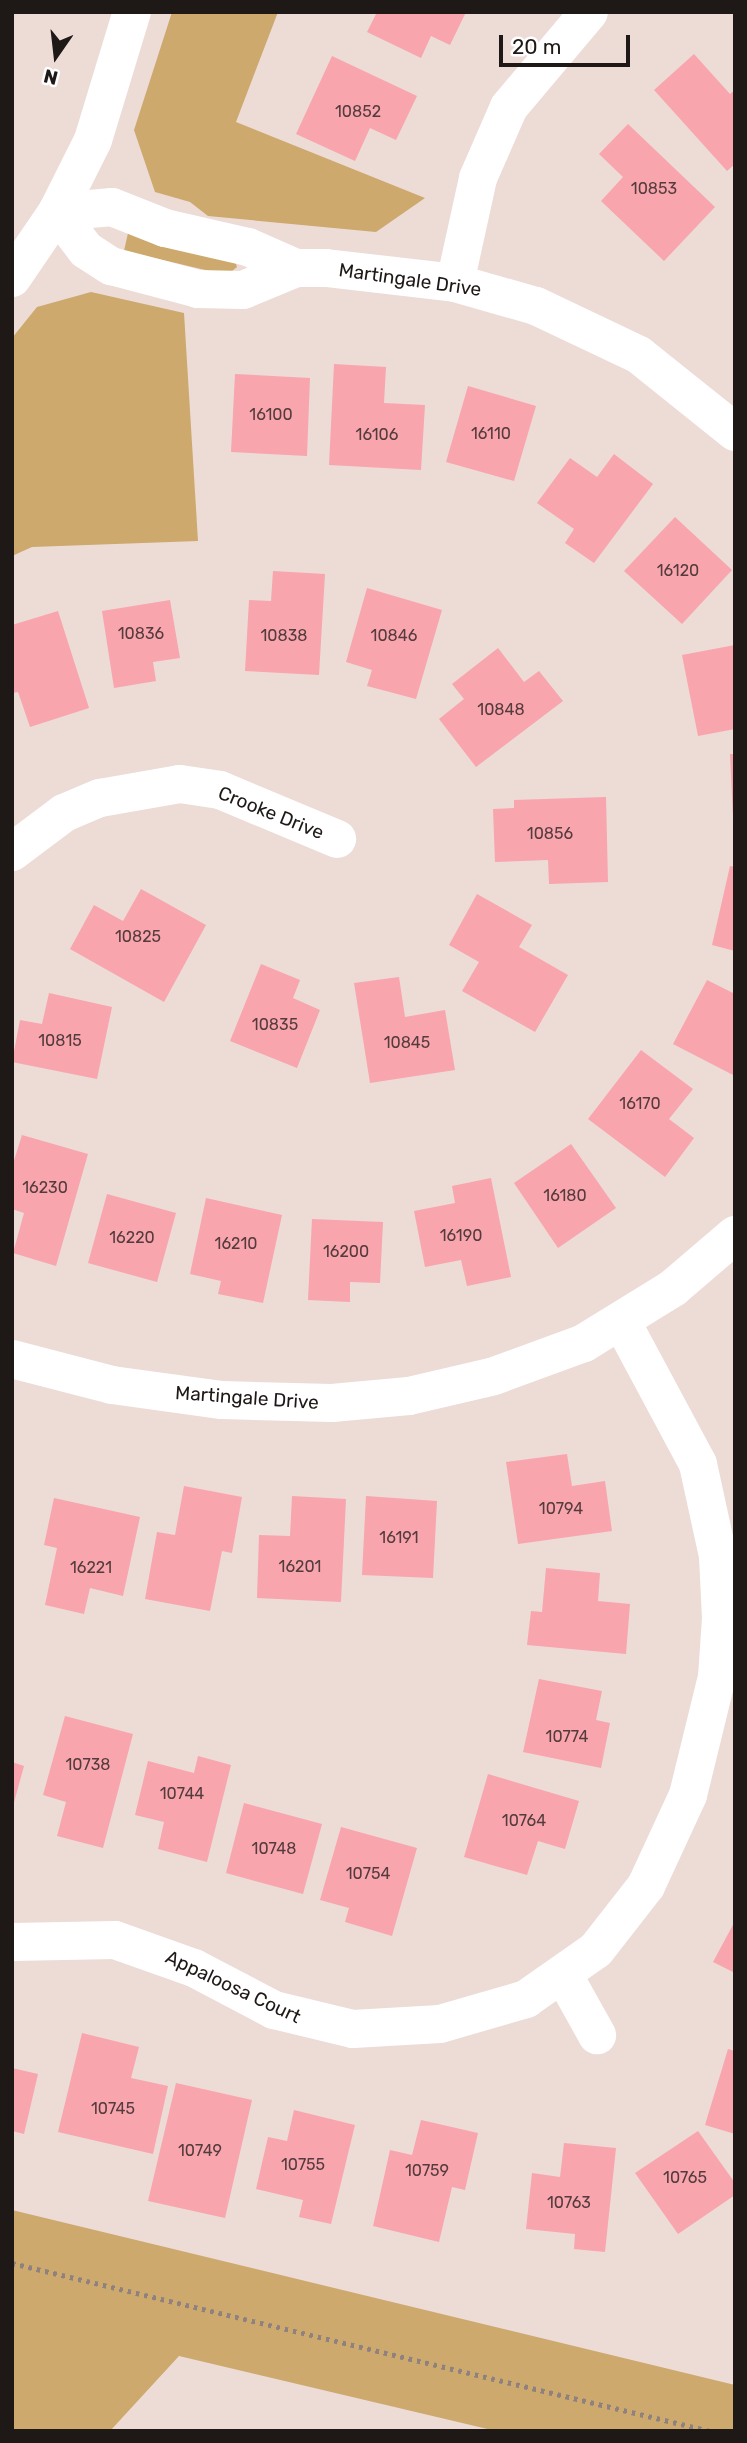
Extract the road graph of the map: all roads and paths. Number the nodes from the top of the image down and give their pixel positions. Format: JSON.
{"nodes":[{"id":1,"x":132,"y":12,"type":"edge"},
{"id":2,"x":589,"y":12,"type":"edge"},
{"id":3,"x":57,"y":212,"type":"junction"},
{"id":4,"x":296,"y":268,"type":"junction"},
{"id":5,"x":12,"y":278,"type":"edge"},
{"id":6,"x":455,"y":283,"type":"junction"},
{"id":7,"x":735,"y":432,"type":"edge"},
{"id":8,"x":337,"y":839,"type":"dead end"},
{"id":9,"x":12,"y":852,"type":"edge"},
{"id":10,"x":735,"y":1235,"type":"edge"},
{"id":11,"x":622,"y":1322,"type":"junction"},
{"id":12,"x":12,"y":1359,"type":"edge"},
{"id":13,"x":12,"y":1942,"type":"edge"},
{"id":14,"x":564,"y":1976,"type":"junction"},
{"id":15,"x":597,"y":2035,"type":"dead end"},
{"id":16,"x":12,"y":2263,"type":"edge"},
{"id":17,"x":710,"y":2431,"type":"edge"}],
"edges":[{"from":1,"to":3,"type":"street"},
{"from":2,"to":6,"type":"street"},
{"from":3,"to":4,"type":"street","name":"Martingale Drive"},
{"from":3,"to":4,"type":"street","name":"Martingale Drive"},
{"from":3,"to":5,"type":"street"},
{"from":4,"to":6,"type":"street","name":"Martingale Drive"},
{"from":6,"to":7,"type":"street","name":"Martingale Drive"},
{"from":8,"to":9,"type":"street","name":"Crooke Drive"},
{"from":10,"to":11,"type":"street","name":"Martingale Drive"},
{"from":11,"to":12,"type":"street","name":"Martingale Drive"},
{"from":11,"to":14,"type":"street","name":"Appaloosa Court"},
{"from":13,"to":14,"type":"street","name":"Appaloosa Court"},
{"from":14,"to":15,"type":"street"},
{"from":16,"to":17,"type":"path"}]}
